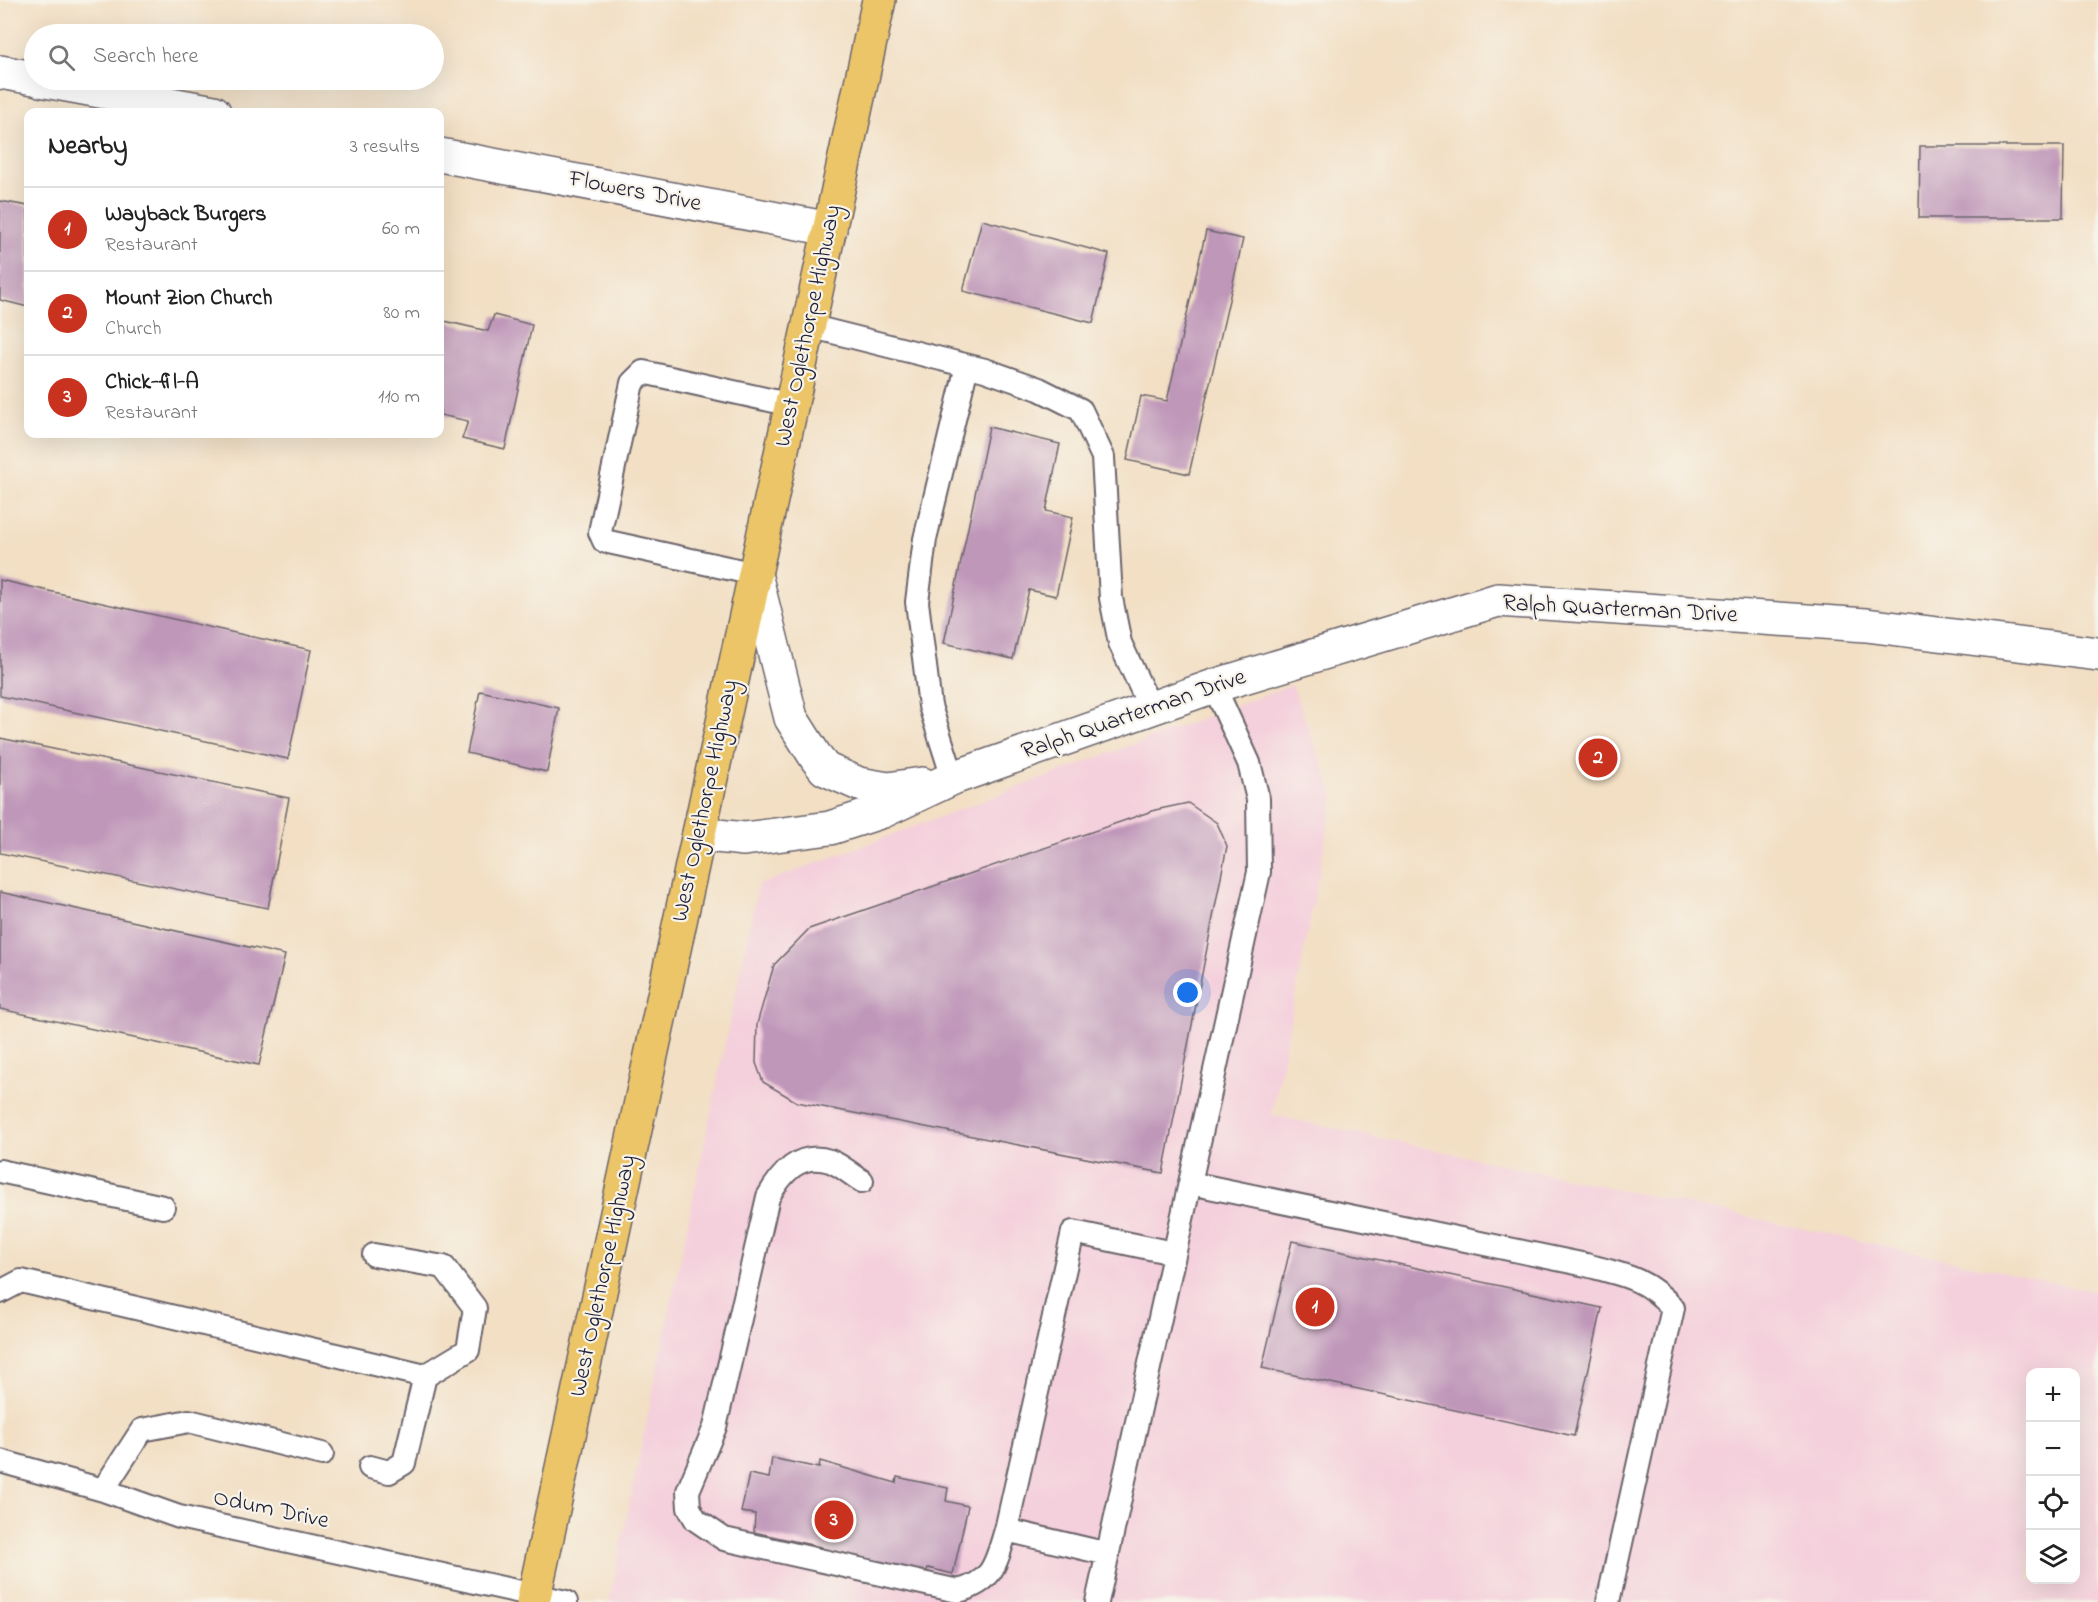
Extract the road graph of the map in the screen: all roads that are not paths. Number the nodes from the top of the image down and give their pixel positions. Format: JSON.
{"nodes":[{"id":1,"x":879,"y":0,"type":"edge"},
{"id":2,"x":0,"y":72,"type":"edge"},
{"id":3,"x":24,"y":76,"type":"edge"},
{"id":4,"x":94,"y":90,"type":"edge"},
{"id":5,"x":192,"y":108,"type":"edge"},
{"id":6,"x":444,"y":156,"type":"edge"},
{"id":7,"x":830,"y":230,"type":"junction"},
{"id":8,"x":809,"y":326,"type":"junction"},
{"id":9,"x":967,"y":366,"type":"junction"},
{"id":10,"x":792,"y":405,"type":"junction"},
{"id":11,"x":755,"y":574,"type":"junction"},
{"id":12,"x":2098,"y":654,"type":"edge"},
{"id":13,"x":1214,"y":686,"type":"junction"},
{"id":14,"x":1151,"y":709,"type":"junction"},
{"id":15,"x":953,"y":778,"type":"junction"},
{"id":16,"x":699,"y":834,"type":"junction"},
{"id":17,"x":0,"y":1171,"type":"edge"},
{"id":18,"x":862,"y":1181,"type":"dead end"},
{"id":19,"x":1190,"y":1183,"type":"junction"},
{"id":20,"x":163,"y":1207,"type":"dead end"},
{"id":21,"x":1173,"y":1253,"type":"junction"},
{"id":22,"x":374,"y":1255,"type":"dead end"},
{"id":23,"x":0,"y":1292,"type":"edge"},
{"id":24,"x":425,"y":1376,"type":"junction"},
{"id":25,"x":322,"y":1454,"type":"dead end"},
{"id":26,"x":0,"y":1461,"type":"edge"},
{"id":27,"x":370,"y":1467,"type":"dead end"},
{"id":28,"x":103,"y":1490,"type":"junction"},
{"id":29,"x":1006,"y":1530,"type":"junction"},
{"id":30,"x":1108,"y":1554,"type":"junction"},
{"id":31,"x":534,"y":1599,"type":"edge"},
{"id":32,"x":566,"y":1602,"type":"edge"},
{"id":33,"x":1097,"y":1602,"type":"edge"},
{"id":34,"x":1608,"y":1602,"type":"edge"}],
"edges":[{"from":1,"to":7,"type":"highway","name":"West Oglethorpe Highway"},
{"from":2,"to":3,"type":"street"},
{"from":4,"to":5,"type":"street"},
{"from":6,"to":7,"type":"street","name":"Flowers Drive"},
{"from":7,"to":8,"type":"highway","name":"West Oglethorpe Highway"},
{"from":8,"to":9,"type":"lane"},
{"from":8,"to":10,"type":"highway","name":"West Oglethorpe Highway"},
{"from":9,"to":14,"type":"lane"},
{"from":9,"to":15,"type":"lane"},
{"from":10,"to":11,"type":"highway","name":"West Oglethorpe Highway"},
{"from":10,"to":11,"type":"lane"},
{"from":11,"to":15,"type":"street","name":"Ralph Quarterman Drive"},
{"from":11,"to":16,"type":"highway","name":"West Oglethorpe Highway"},
{"from":12,"to":13,"type":"street","name":"Ralph Quarterman Drive"},
{"from":13,"to":14,"type":"street","name":"Ralph Quarterman Drive"},
{"from":13,"to":19,"type":"lane"},
{"from":14,"to":15,"type":"street","name":"Ralph Quarterman Drive"},
{"from":15,"to":16,"type":"street","name":"Ralph Quarterman Drive"},
{"from":16,"to":31,"type":"highway","name":"West Oglethorpe Highway"},
{"from":17,"to":20,"type":"lane"},
{"from":18,"to":29,"type":"lane"},
{"from":19,"to":21,"type":"lane"},
{"from":19,"to":34,"type":"lane"},
{"from":21,"to":29,"type":"lane"},
{"from":21,"to":30,"type":"lane"},
{"from":22,"to":24,"type":"lane"},
{"from":23,"to":24,"type":"lane"},
{"from":24,"to":27,"type":"lane"},
{"from":25,"to":28,"type":"lane"},
{"from":26,"to":28,"type":"lane","name":"Odum Drive"},
{"from":28,"to":31,"type":"lane","name":"Odum Drive"},
{"from":29,"to":30,"type":"lane"},
{"from":30,"to":33,"type":"lane"},
{"from":31,"to":32,"type":"lane","name":"Odum Drive"}]}
